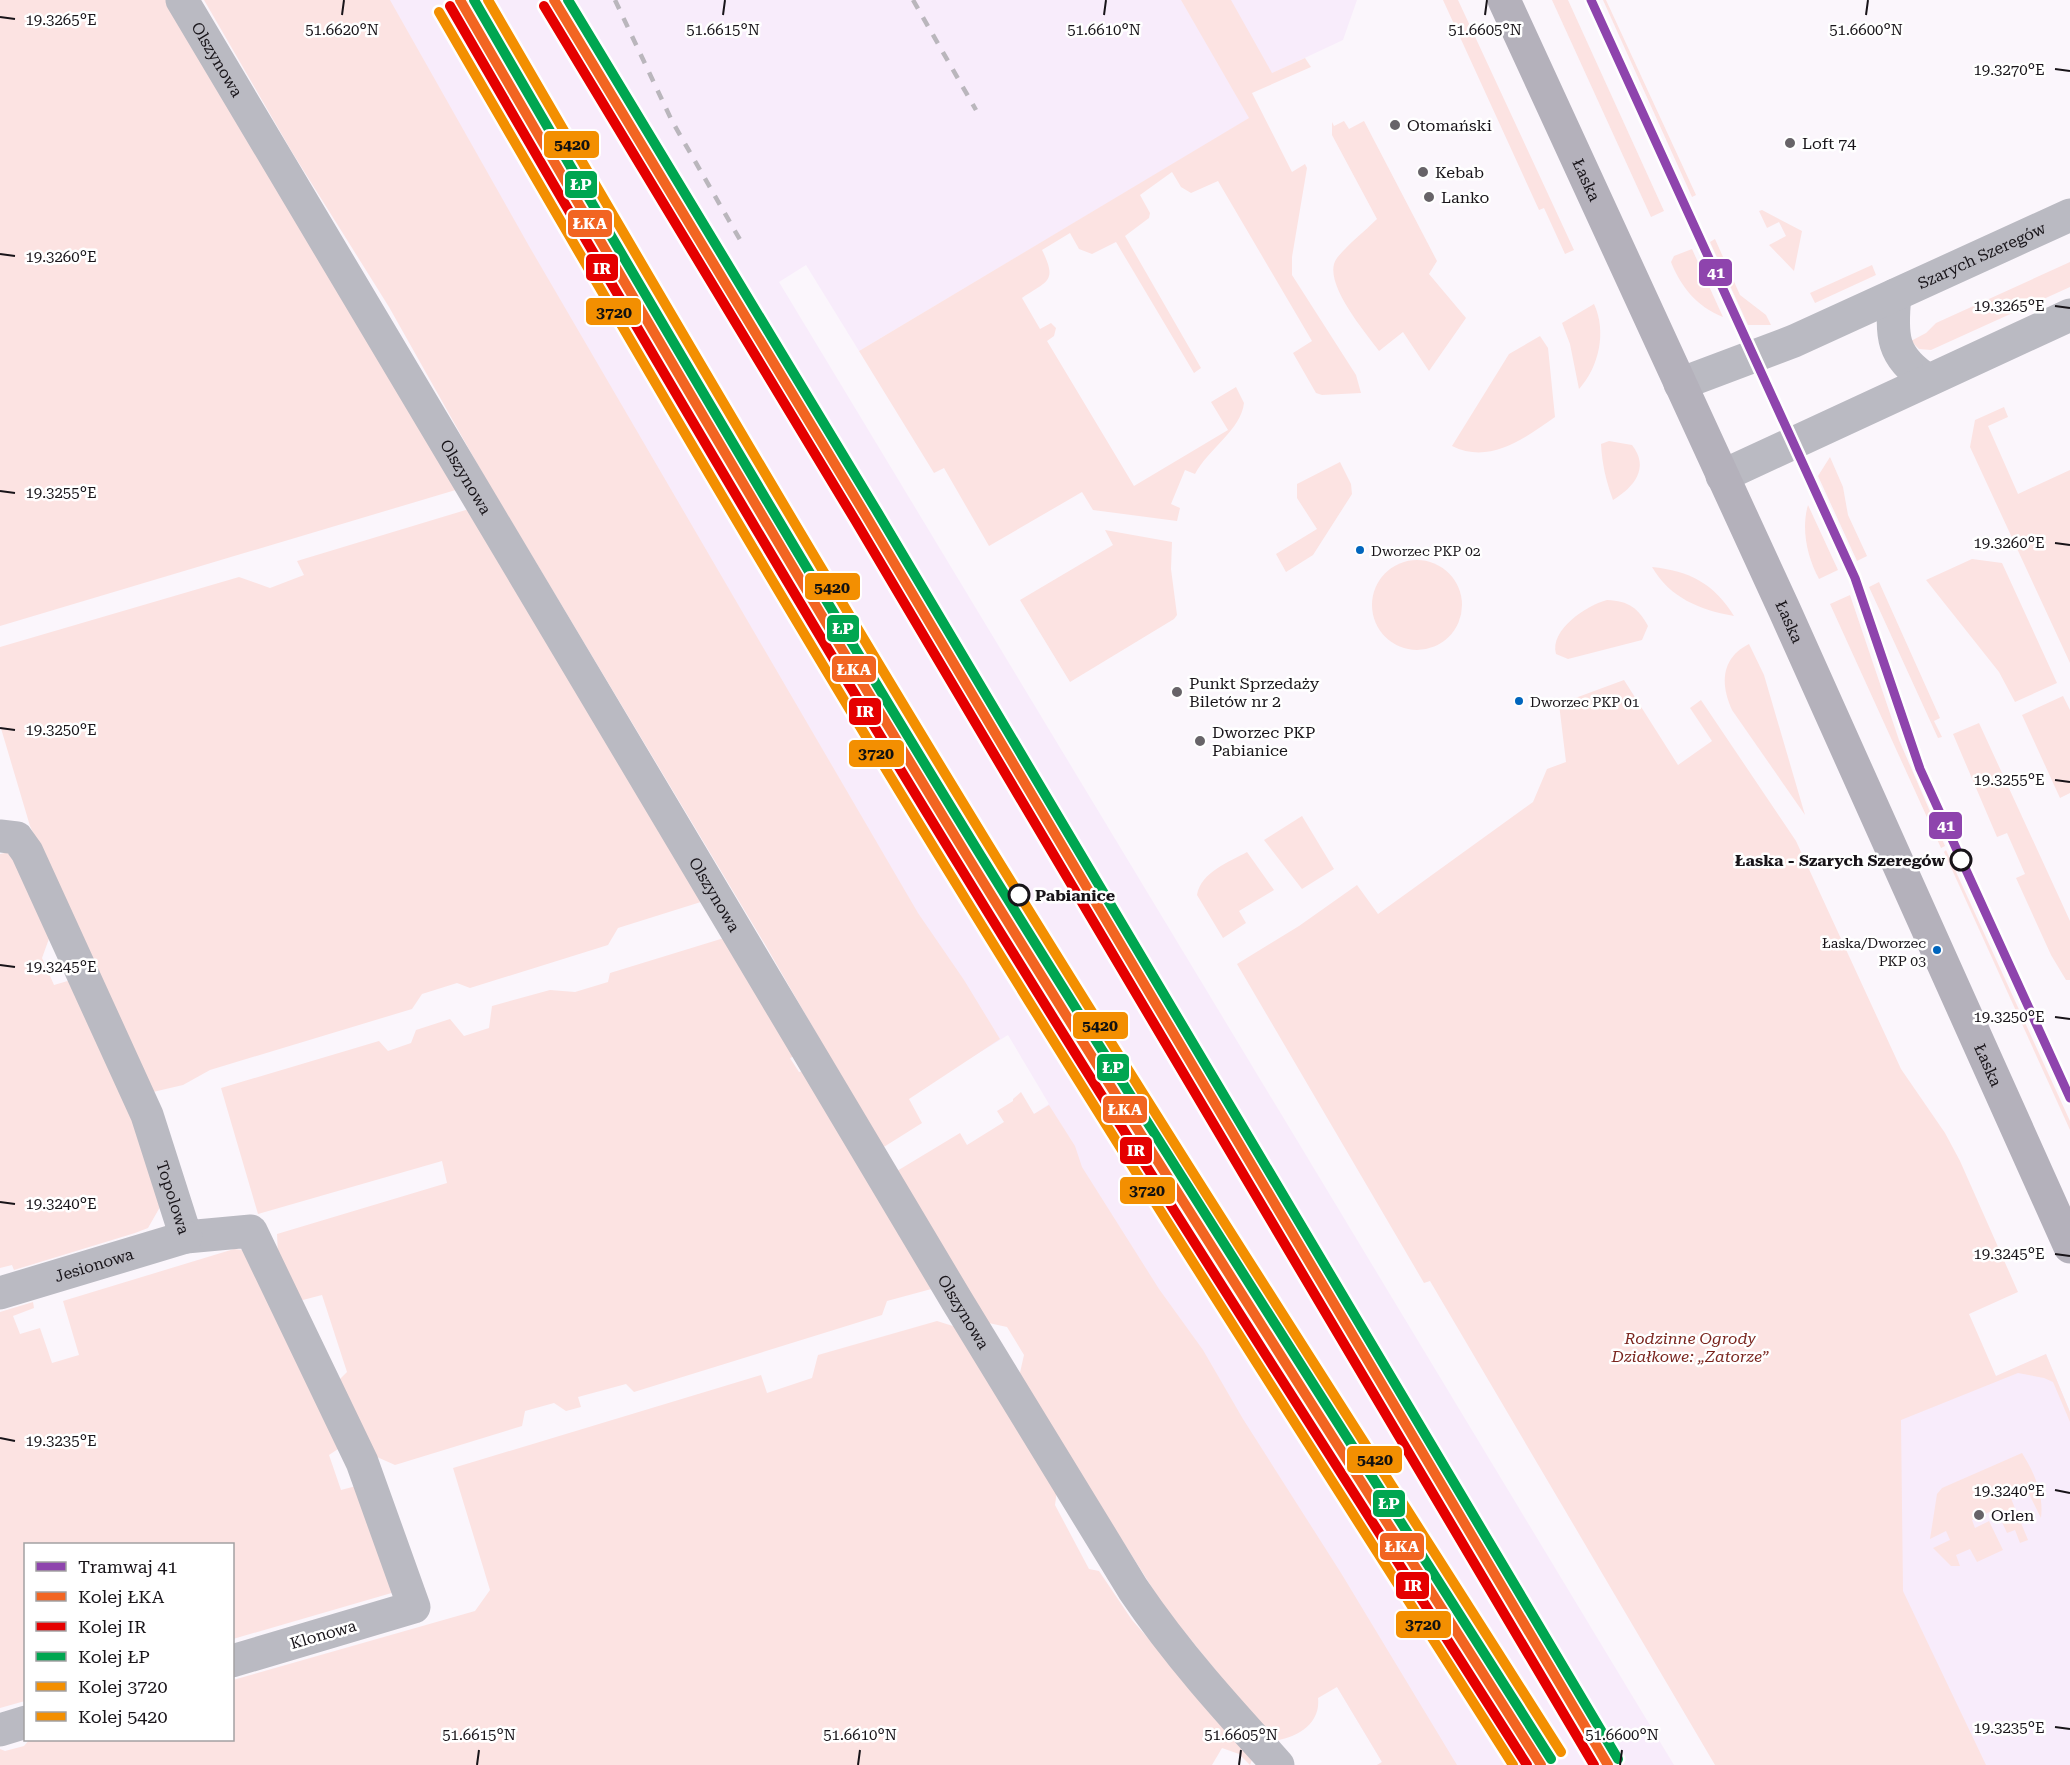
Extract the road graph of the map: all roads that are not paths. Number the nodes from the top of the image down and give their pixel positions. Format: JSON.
{"nodes":[{"id":1,"x":182,"y":0,"type":"edge"},
{"id":2,"x":1504,"y":0,"type":"edge"},
{"id":3,"x":2070,"y":215,"type":"edge"},
{"id":4,"x":1895,"y":295,"type":"junction"},
{"id":5,"x":2070,"y":315,"type":"edge"},
{"id":6,"x":1928,"y":380,"type":"junction"},
{"id":7,"x":1680,"y":384,"type":"junction"},
{"id":8,"x":1722,"y":476,"type":"junction"},
{"id":9,"x":0,"y":836,"type":"edge"},
{"id":10,"x":186,"y":1237,"type":"junction"},
{"id":11,"x":2070,"y":1247,"type":"edge"},
{"id":12,"x":0,"y":1293,"type":"edge"},
{"id":13,"x":414,"y":1607,"type":"joint"},
{"id":14,"x":234,"y":1660,"type":"edge"},
{"id":15,"x":24,"y":1723,"type":"edge"},
{"id":16,"x":0,"y":1730,"type":"edge"},
{"id":17,"x":1278,"y":1765,"type":"edge"}],
"edges":[{"from":1,"to":17,"type":"street","name":"Olszynowa"},
{"from":2,"to":7,"type":"main road","name":"Łaska"},
{"from":3,"to":4,"type":"street","name":"Szarych Szeregów"},
{"from":4,"to":6,"type":"street"},
{"from":4,"to":7,"type":"street","name":"Szarych Szeregów"},
{"from":5,"to":6,"type":"street"},
{"from":6,"to":8,"type":"street"},
{"from":7,"to":8,"type":"main road","name":"Łaska"},
{"from":8,"to":11,"type":"main road","name":"Łaska"},
{"from":9,"to":10,"type":"street","name":"Topolowa"},
{"from":10,"to":12,"type":"street","name":"Jesionowa"},
{"from":10,"to":13,"type":"street","name":"Topolowa"},
{"from":13,"to":14,"type":"street","name":"Klonowa"},
{"from":15,"to":16,"type":"street"}]}
